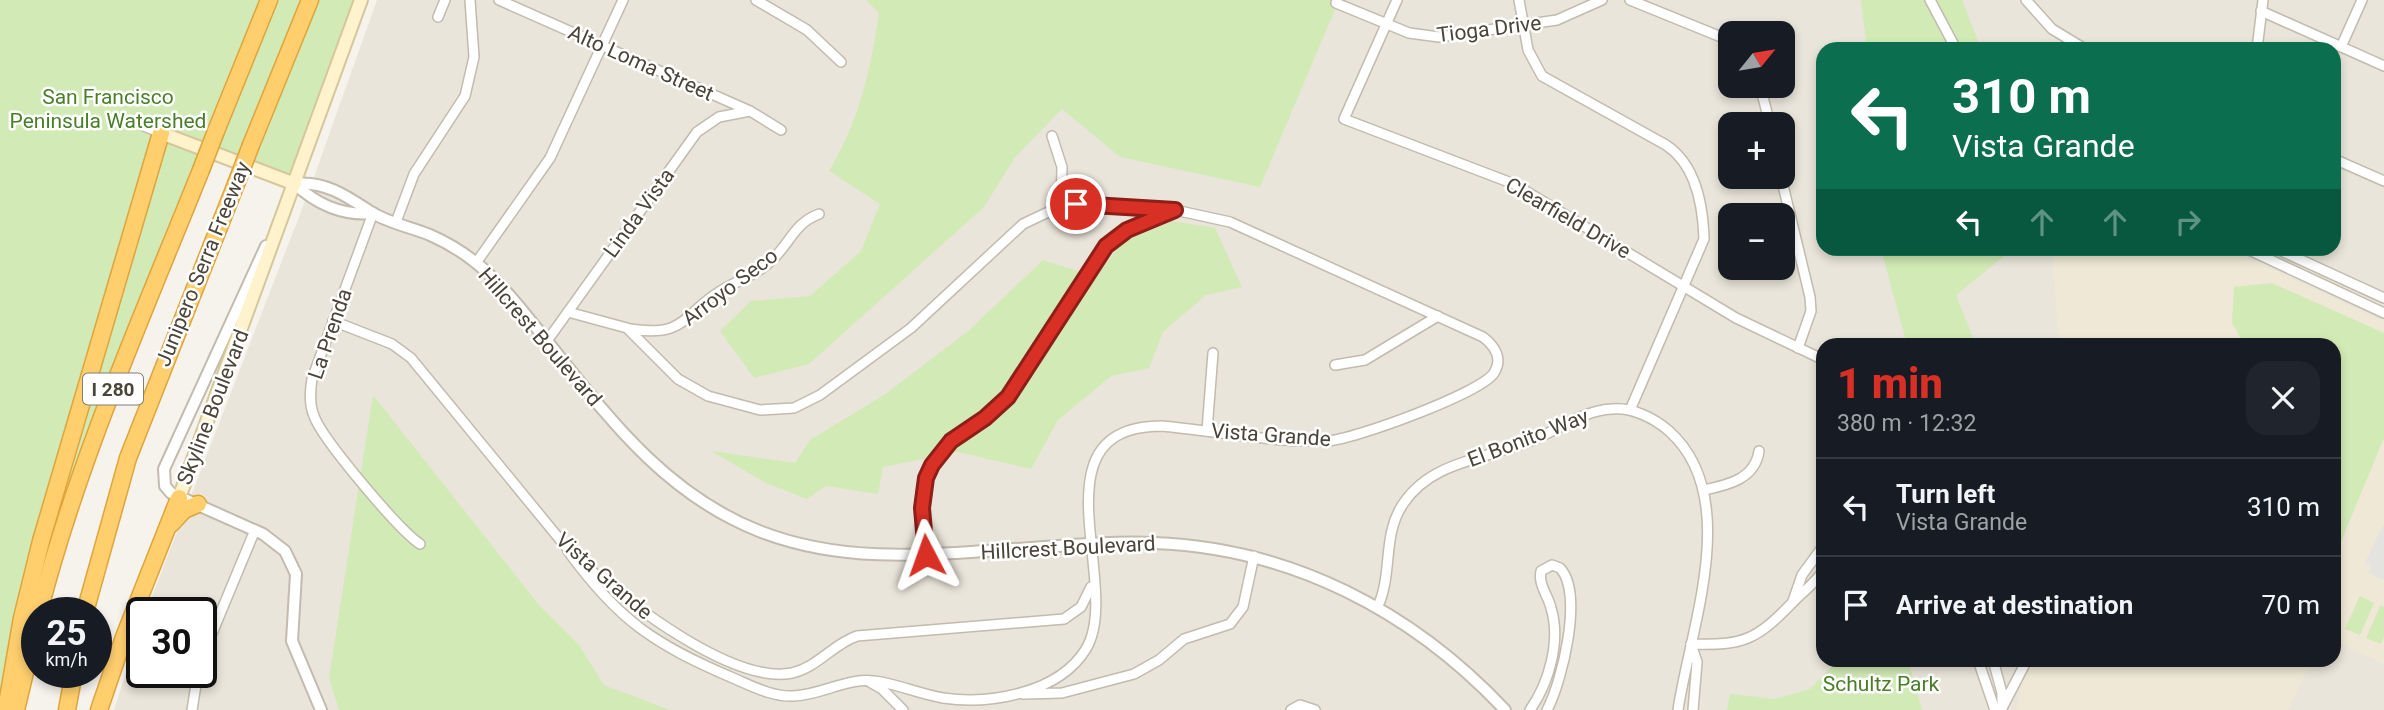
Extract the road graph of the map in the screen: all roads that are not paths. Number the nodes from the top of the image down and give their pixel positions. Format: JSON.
{"nodes":[{"id":1,"x":269,"y":0,"type":"edge"},
{"id":2,"x":310,"y":0,"type":"edge"},
{"id":3,"x":362,"y":0,"type":"edge"},
{"id":4,"x":445,"y":0,"type":"edge"},
{"id":5,"x":470,"y":0,"type":"edge"},
{"id":6,"x":499,"y":0,"type":"edge"},
{"id":7,"x":623,"y":0,"type":"edge"},
{"id":8,"x":756,"y":0,"type":"edge"},
{"id":9,"x":1397,"y":0,"type":"edge"},
{"id":10,"x":1519,"y":0,"type":"edge"},
{"id":11,"x":1601,"y":0,"type":"edge"},
{"id":12,"x":1630,"y":0,"type":"edge"},
{"id":13,"x":1930,"y":0,"type":"edge"},
{"id":14,"x":2026,"y":0,"type":"edge"},
{"id":15,"x":2263,"y":0,"type":"edge"},
{"id":16,"x":2362,"y":0,"type":"edge"},
{"id":17,"x":1336,"y":3,"type":"dead end"},
{"id":18,"x":2261,"y":11,"type":"junction"},
{"id":19,"x":438,"y":17,"type":"dead end"},
{"id":20,"x":1387,"y":24,"type":"junction"},
{"id":21,"x":1522,"y":25,"type":"junction"},
{"id":22,"x":1718,"y":36,"type":"edge"},
{"id":23,"x":1952,"y":42,"type":"edge"},
{"id":24,"x":2073,"y":42,"type":"edge"},
{"id":25,"x":2258,"y":42,"type":"edge"},
{"id":26,"x":2330,"y":42,"type":"edge"},
{"id":27,"x":603,"y":46,"type":"junction"},
{"id":28,"x":2341,"y":47,"type":"joint"},
{"id":29,"x":841,"y":62,"type":"dead end"},
{"id":30,"x":2384,"y":66,"type":"edge"},
{"id":31,"x":750,"y":111,"type":"junction"},
{"id":32,"x":134,"y":122,"type":"dead end"},
{"id":33,"x":781,"y":130,"type":"dead end"},
{"id":34,"x":161,"y":133,"type":"junction"},
{"id":35,"x":1052,"y":135,"type":"dead end"},
{"id":36,"x":2341,"y":162,"type":"edge"},
{"id":37,"x":2384,"y":181,"type":"edge"},
{"id":38,"x":295,"y":184,"type":"junction"},
{"id":39,"x":1784,"y":189,"type":"edge"},
{"id":40,"x":1061,"y":206,"type":"junction"},
{"id":41,"x":1175,"y":210,"type":"junction"},
{"id":42,"x":373,"y":213,"type":"junction"},
{"id":43,"x":819,"y":214,"type":"dead end"},
{"id":44,"x":396,"y":222,"type":"junction"},
{"id":45,"x":280,"y":228,"type":"junction"},
{"id":46,"x":2262,"y":256,"type":"edge"},
{"id":47,"x":2293,"y":256,"type":"edge"},
{"id":48,"x":476,"y":263,"type":"junction"},
{"id":49,"x":1685,"y":288,"type":"junction"},
{"id":50,"x":2384,"y":298,"type":"edge"},
{"id":51,"x":568,"y":312,"type":"junction"},
{"id":52,"x":2384,"y":313,"type":"edge"},
{"id":53,"x":1438,"y":316,"type":"junction"},
{"id":54,"x":334,"y":321,"type":"junction"},
{"id":55,"x":627,"y":328,"type":"junction"},
{"id":56,"x":547,"y":341,"type":"junction"},
{"id":57,"x":1798,"y":348,"type":"junction"},
{"id":58,"x":1213,"y":354,"type":"dead end"},
{"id":59,"x":1816,"y":356,"type":"edge"},
{"id":60,"x":1335,"y":365,"type":"dead end"},
{"id":61,"x":1630,"y":410,"type":"junction"},
{"id":62,"x":1207,"y":430,"type":"junction"},
{"id":63,"x":1759,"y":451,"type":"dead end"},
{"id":64,"x":1704,"y":489,"type":"junction"},
{"id":65,"x":179,"y":498,"type":"junction"},
{"id":66,"x":198,"y":504,"type":"junction"},
{"id":67,"x":255,"y":530,"type":"junction"},
{"id":68,"x":164,"y":535,"type":"junction"},
{"id":69,"x":420,"y":544,"type":"dead end"},
{"id":70,"x":1090,"y":544,"type":"junction"},
{"id":71,"x":568,"y":551,"type":"junction"},
{"id":72,"x":926,"y":555,"type":"junction"},
{"id":73,"x":1254,"y":556,"type":"junction"},
{"id":74,"x":1816,"y":556,"type":"edge"},
{"id":75,"x":1816,"y":581,"type":"edge"},
{"id":76,"x":1092,"y":582,"type":"junction"},
{"id":77,"x":44,"y":597,"type":"edge"},
{"id":78,"x":89,"y":597,"type":"edge"},
{"id":79,"x":1793,"y":602,"type":"junction"},
{"id":80,"x":1378,"y":606,"type":"junction"},
{"id":81,"x":217,"y":621,"type":"edge"},
{"id":82,"x":1691,"y":644,"type":"junction"},
{"id":83,"x":1981,"y":667,"type":"edge"},
{"id":84,"x":1995,"y":667,"type":"edge"},
{"id":85,"x":2023,"y":667,"type":"edge"},
{"id":86,"x":861,"y":680,"type":"junction"},
{"id":87,"x":21,"y":688,"type":"edge"},
{"id":88,"x":71,"y":688,"type":"edge"},
{"id":89,"x":195,"y":688,"type":"edge"},
{"id":90,"x":1014,"y":695,"type":"junction"},
{"id":91,"x":6,"y":710,"type":"edge"},
{"id":92,"x":16,"y":710,"type":"edge"},
{"id":93,"x":67,"y":710,"type":"edge"},
{"id":94,"x":99,"y":710,"type":"edge"},
{"id":95,"x":192,"y":710,"type":"edge"},
{"id":96,"x":321,"y":710,"type":"edge"},
{"id":97,"x":903,"y":710,"type":"edge"},
{"id":98,"x":1291,"y":710,"type":"edge"},
{"id":99,"x":1315,"y":710,"type":"edge"},
{"id":100,"x":1504,"y":710,"type":"edge"},
{"id":101,"x":1530,"y":710,"type":"edge"},
{"id":102,"x":1547,"y":710,"type":"edge"},
{"id":103,"x":1678,"y":710,"type":"edge"},
{"id":104,"x":1693,"y":710,"type":"edge"},
{"id":105,"x":1999,"y":710,"type":"edge"}],
"edges":[{"from":1,"to":77,"type":"highway","name":"Junipero Serra Freeway","number":"I 280","bridge":true},
{"from":2,"to":78,"type":"highway","name":"Junipero Serra Freeway","number":"I 280","bridge":true},
{"from":3,"to":38,"type":"main road","name":"Skyline Boulevard"},
{"from":4,"to":19,"type":"street"},
{"from":5,"to":44,"type":"street"},
{"from":6,"to":27,"type":"street","name":"Alto Loma Street"},
{"from":7,"to":27,"type":"street"},
{"from":8,"to":29,"type":"street"},
{"from":9,"to":20,"type":"street","name":"Clearfield Drive"},
{"from":10,"to":21,"type":"street"},
{"from":11,"to":21,"type":"street","name":"Tioga Drive"},
{"from":12,"to":22,"type":"street"},
{"from":13,"to":23,"type":"street"},
{"from":14,"to":24,"type":"street"},
{"from":15,"to":18,"type":"street"},
{"from":16,"to":28,"type":"street"},
{"from":17,"to":20,"type":"street","name":"Tioga Drive"},
{"from":18,"to":25,"type":"street"},
{"from":18,"to":26,"type":"street"},
{"from":20,"to":21,"type":"street","name":"Tioga Drive"},
{"from":20,"to":49,"type":"street","name":"Clearfield Drive"},
{"from":21,"to":49,"type":"street"},
{"from":27,"to":31,"type":"street","name":"Alto Loma Street"},
{"from":27,"to":48,"type":"street"},
{"from":28,"to":30,"type":"street"},
{"from":31,"to":33,"type":"street","name":"Alto Loma Street"},
{"from":31,"to":51,"type":"street","name":"Linda Vista"},
{"from":32,"to":34,"type":"street"},
{"from":34,"to":38,"type":"main road","name":"Hillcrest Boulevard"},
{"from":34,"to":91,"type":"highway"},
{"from":35,"to":40,"type":"street"},
{"from":36,"to":37,"type":"street"},
{"from":38,"to":42,"type":"street","name":"Hillcrest Boulevard"},
{"from":38,"to":42,"type":"street","name":"Hillcrest Boulevard"},
{"from":38,"to":45,"type":"main road","name":"Skyline Boulevard"},
{"from":39,"to":57,"type":"street"},
{"from":40,"to":41,"type":"street","name":"Vista Grande"},
{"from":40,"to":55,"type":"street","name":"Vista Grande"},
{"from":41,"to":53,"type":"street","name":"Vista Grande"},
{"from":41,"to":72,"type":"street"},
{"from":42,"to":44,"type":"street","name":"Hillcrest Boulevard"},
{"from":42,"to":54,"type":"street","name":"La Prenda"},
{"from":43,"to":55,"type":"street","name":"Arroyo Seco"},
{"from":44,"to":48,"type":"street","name":"Hillcrest Boulevard"},
{"from":45,"to":65,"type":"main road","name":"Skyline Boulevard"},
{"from":45,"to":65,"type":"street","name":"Skyline Boulevard"},
{"from":46,"to":52,"type":"street"},
{"from":47,"to":50,"type":"street"},
{"from":48,"to":56,"type":"street","name":"Hillcrest Boulevard"},
{"from":49,"to":57,"type":"street","name":"Clearfield Drive"},
{"from":49,"to":61,"type":"street"},
{"from":51,"to":55,"type":"street","name":"Vista Grande"},
{"from":51,"to":56,"type":"street","name":"Linda Vista"},
{"from":53,"to":60,"type":"street"},
{"from":53,"to":62,"type":"street","name":"Vista Grande"},
{"from":54,"to":69,"type":"street","name":"La Prenda"},
{"from":54,"to":71,"type":"street","name":"Vista Grande"},
{"from":56,"to":72,"type":"street","name":"Hillcrest Boulevard"},
{"from":57,"to":59,"type":"street","name":"Clearfield Drive"},
{"from":58,"to":62,"type":"street"},
{"from":61,"to":64,"type":"street","name":"El Bonito Way"},
{"from":61,"to":80,"type":"street","name":"El Bonito Way"},
{"from":62,"to":70,"type":"street","name":"Vista Grande"},
{"from":63,"to":64,"type":"street"},
{"from":64,"to":82,"type":"street","name":"El Bonito Way"},
{"from":65,"to":66,"type":"street"},
{"from":65,"to":68,"type":"highway"},
{"from":66,"to":67,"type":"street"},
{"from":66,"to":68,"type":"highway"},
{"from":67,"to":81,"type":"street"},
{"from":67,"to":96,"type":"street"},
{"from":68,"to":94,"type":"highway"},
{"from":70,"to":72,"type":"street","name":"Hillcrest Boulevard"},
{"from":70,"to":73,"type":"street","name":"Hillcrest Boulevard"},
{"from":70,"to":76,"type":"street","name":"Vista Grande"},
{"from":71,"to":76,"type":"street","name":"Vista Grande"},
{"from":71,"to":86,"type":"street"},
{"from":73,"to":80,"type":"street","name":"Hillcrest Boulevard"},
{"from":73,"to":90,"type":"street"},
{"from":74,"to":79,"type":"street"},
{"from":75,"to":79,"type":"street"},
{"from":76,"to":90,"type":"street"},
{"from":79,"to":82,"type":"street"},
{"from":80,"to":100,"type":"street","name":"Hillcrest Boulevard"},
{"from":82,"to":103,"type":"street","name":"El Bonito Way"},
{"from":82,"to":104,"type":"street","name":"El Bonito Way"},
{"from":83,"to":105,"type":"street"},
{"from":84,"to":105,"type":"street"},
{"from":85,"to":105,"type":"street"},
{"from":86,"to":90,"type":"street"},
{"from":86,"to":97,"type":"street"},
{"from":87,"to":92,"type":"highway"},
{"from":88,"to":93,"type":"highway"},
{"from":89,"to":95,"type":"street"},
{"from":98,"to":99,"type":"street"},
{"from":101,"to":102,"type":"street"}]}
